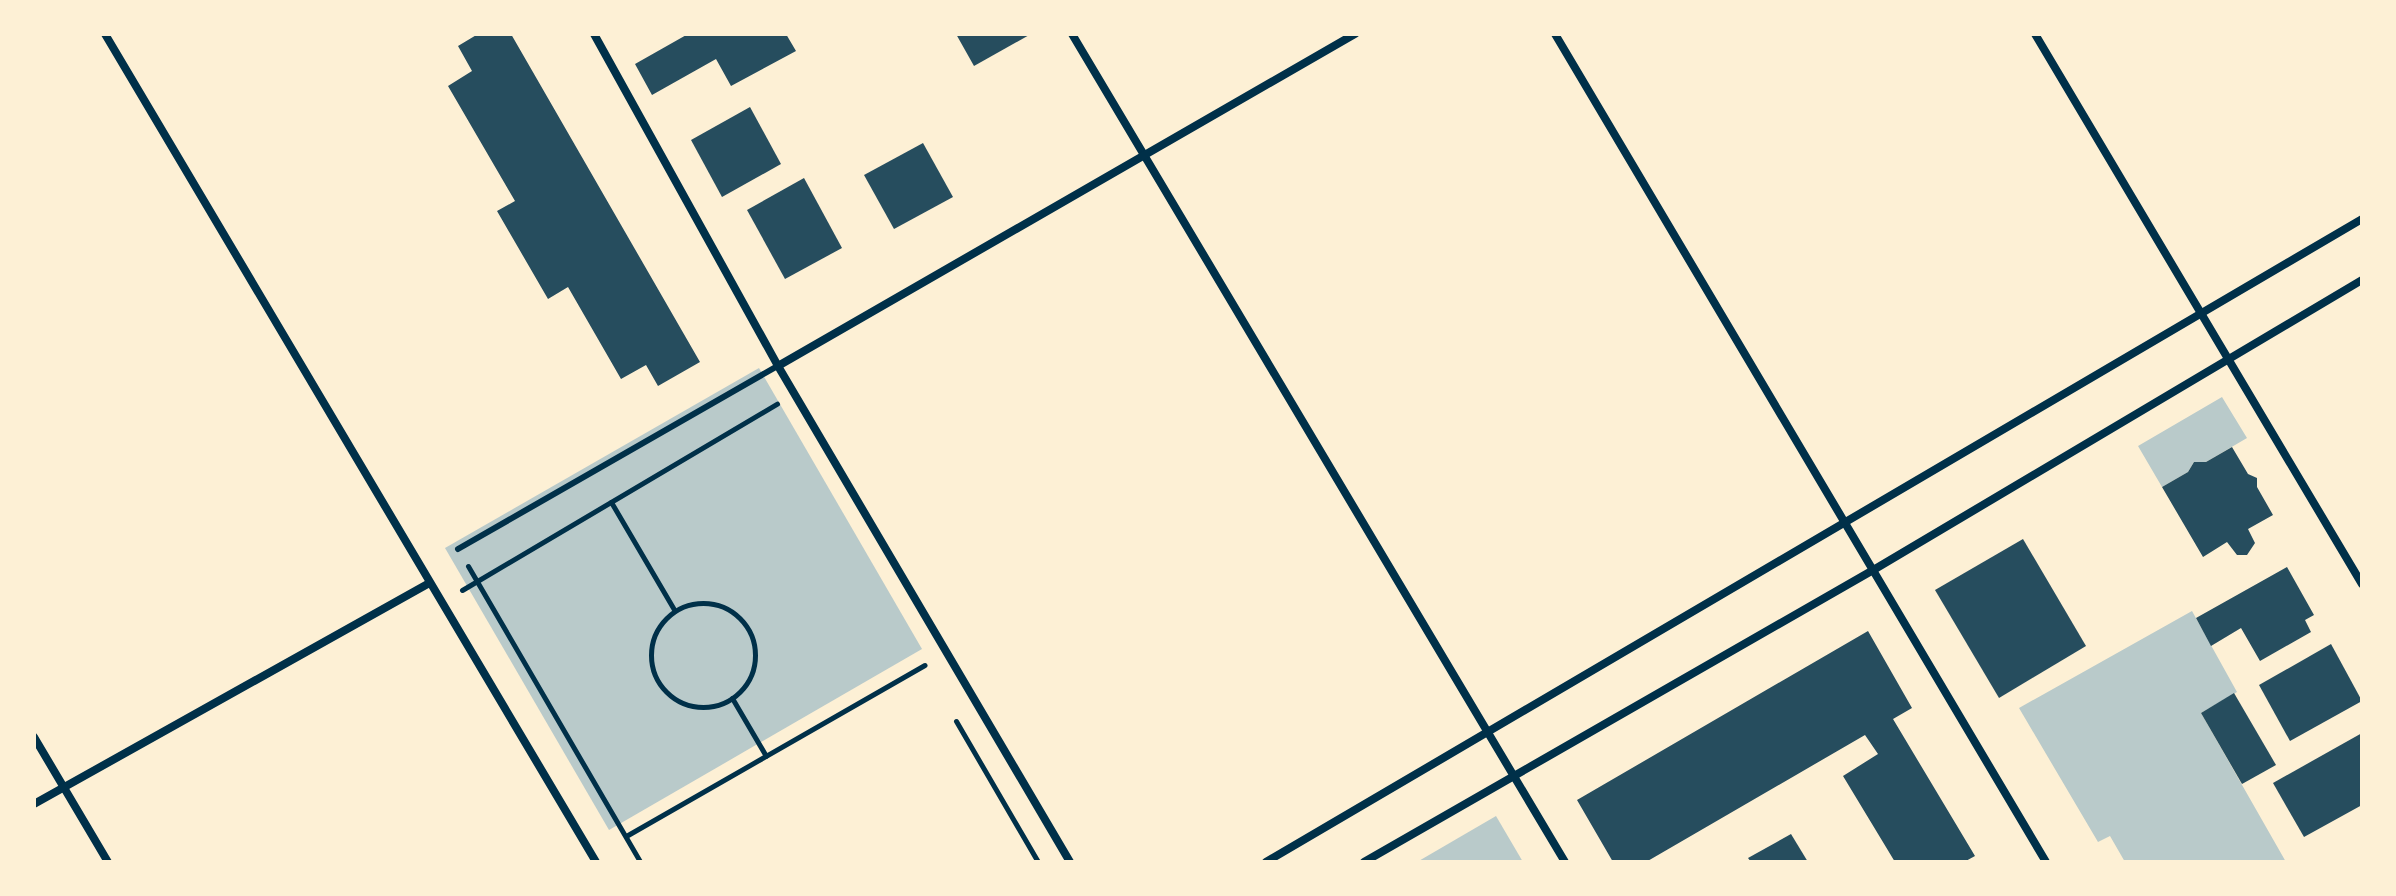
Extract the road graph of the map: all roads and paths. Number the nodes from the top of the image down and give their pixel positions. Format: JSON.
{"nodes":[{"id":1,"x":105,"y":34,"type":"edge"},
{"id":2,"x":594,"y":34,"type":"edge"},
{"id":3,"x":1072,"y":34,"type":"edge"},
{"id":4,"x":1355,"y":34,"type":"edge"},
{"id":5,"x":1555,"y":34,"type":"edge"},
{"id":6,"x":2035,"y":34,"type":"edge"},
{"id":7,"x":1143,"y":155,"type":"junction"},
{"id":8,"x":2362,"y":219,"type":"edge"},
{"id":9,"x":2362,"y":280,"type":"edge"},
{"id":10,"x":2198,"y":311,"type":"junction"},
{"id":11,"x":2224,"y":358,"type":"junction"},
{"id":12,"x":778,"y":366,"type":"junction"},
{"id":13,"x":794,"y":394,"type":"junction"},
{"id":14,"x":611,"y":502,"type":"junction"},
{"id":15,"x":1844,"y":523,"type":"junction"},
{"id":16,"x":458,"y":549,"type":"joint"},
{"id":17,"x":1875,"y":569,"type":"junction"},
{"id":18,"x":477,"y":581,"type":"junction"},
{"id":19,"x":430,"y":583,"type":"junction"},
{"id":20,"x":2362,"y":584,"type":"edge"},
{"id":21,"x":443,"y":600,"type":"junction"},
{"id":22,"x":675,"y":611,"type":"junction"},
{"id":23,"x":924,"y":665,"type":"dead end"},
{"id":24,"x":732,"y":698,"type":"junction"},
{"id":25,"x":1486,"y":730,"type":"junction"},
{"id":26,"x":34,"y":737,"type":"edge"},
{"id":27,"x":766,"y":756,"type":"junction"},
{"id":28,"x":1514,"y":777,"type":"junction"},
{"id":29,"x":63,"y":786,"type":"junction"},
{"id":30,"x":34,"y":804,"type":"edge"},
{"id":31,"x":626,"y":836,"type":"junction"},
{"id":32,"x":108,"y":862,"type":"edge"},
{"id":33,"x":596,"y":862,"type":"edge"},
{"id":34,"x":640,"y":862,"type":"edge"},
{"id":35,"x":1070,"y":862,"type":"edge"},
{"id":36,"x":1266,"y":862,"type":"edge"},
{"id":37,"x":1364,"y":862,"type":"edge"},
{"id":38,"x":1565,"y":862,"type":"edge"},
{"id":39,"x":2046,"y":862,"type":"edge"}],
"edges":[{"from":1,"to":19,"type":"street"},
{"from":2,"to":12,"type":"street"},
{"from":3,"to":7,"type":"street"},
{"from":4,"to":7,"type":"street"},
{"from":5,"to":15,"type":"street"},
{"from":6,"to":10,"type":"street"},
{"from":7,"to":12,"type":"street"},
{"from":7,"to":25,"type":"street"},
{"from":8,"to":10,"type":"street"},
{"from":9,"to":11,"type":"street"},
{"from":10,"to":11,"type":"street"},
{"from":10,"to":15,"type":"street"},
{"from":11,"to":17,"type":"street"},
{"from":11,"to":20,"type":"street"},
{"from":12,"to":13,"type":"street"},
{"from":12,"to":16,"type":"lane"},
{"from":13,"to":14,"type":"path"},
{"from":13,"to":35,"type":"street"},
{"from":14,"to":18,"type":"path"},
{"from":14,"to":22,"type":"path"},
{"from":15,"to":17,"type":"street"},
{"from":15,"to":25,"type":"street"},
{"from":16,"to":18,"type":"path"},
{"from":17,"to":28,"type":"street"},
{"from":17,"to":39,"type":"street"},
{"from":18,"to":21,"type":"path"},
{"from":18,"to":31,"type":"path"},
{"from":19,"to":21,"type":"street"},
{"from":19,"to":29,"type":"street"},
{"from":21,"to":33,"type":"street"},
{"from":22,"to":24,"type":"path"},
{"from":22,"to":24,"type":"path"},
{"from":23,"to":27,"type":"path"},
{"from":24,"to":27,"type":"path"},
{"from":25,"to":28,"type":"street"},
{"from":25,"to":36,"type":"street"},
{"from":26,"to":29,"type":"street"},
{"from":27,"to":31,"type":"path"},
{"from":28,"to":37,"type":"street"},
{"from":28,"to":38,"type":"street"},
{"from":29,"to":30,"type":"street"},
{"from":29,"to":32,"type":"street"},
{"from":31,"to":34,"type":"path"}]}
